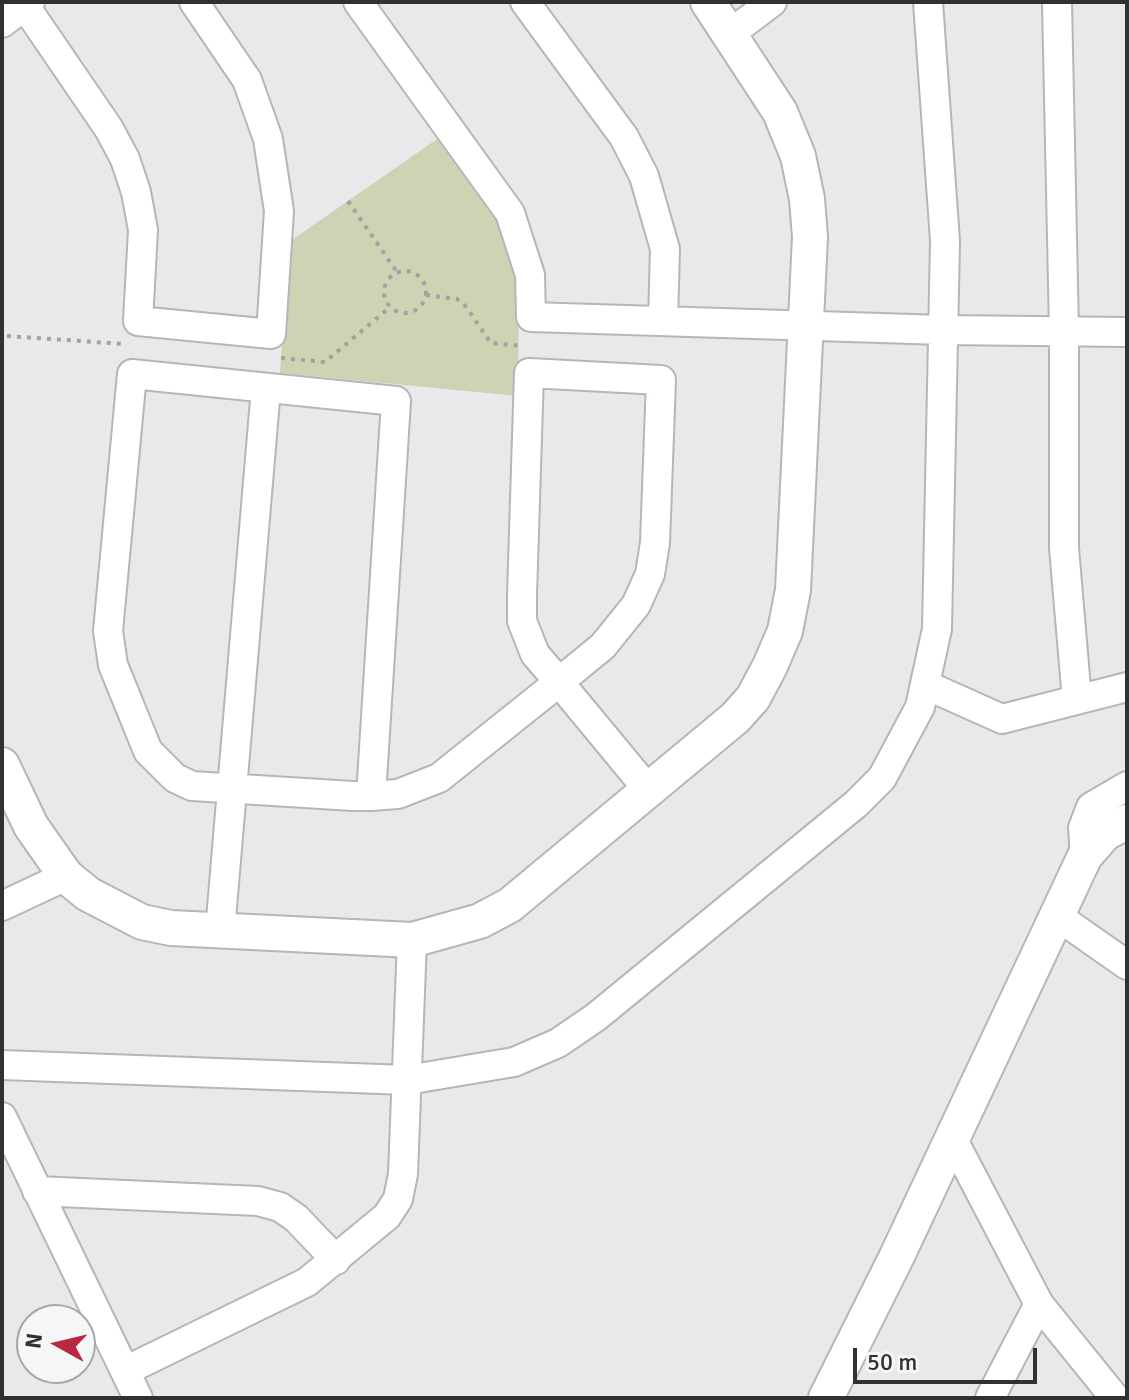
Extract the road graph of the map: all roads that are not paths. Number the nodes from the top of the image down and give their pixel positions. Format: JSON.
{"nodes":[{"id":1,"x":194,"y":2,"type":"edge"},
{"id":2,"x":358,"y":2,"type":"edge"},
{"id":3,"x":525,"y":2,"type":"edge"},
{"id":4,"x":708,"y":2,"type":"edge"},
{"id":5,"x":772,"y":2,"type":"edge"},
{"id":6,"x":928,"y":2,"type":"edge"},
{"id":7,"x":1057,"y":2,"type":"edge"},
{"id":8,"x":27,"y":4,"type":"edge"},
{"id":9,"x":2,"y":23,"type":"edge"},
{"id":10,"x":731,"y":33,"type":"junction"},
{"id":11,"x":663,"y":321,"type":"junction"},
{"id":12,"x":806,"y":327,"type":"junction"},
{"id":13,"x":944,"y":330,"type":"junction"},
{"id":14,"x":1064,"y":332,"type":"junction"},
{"id":15,"x":1127,"y":332,"type":"edge"},
{"id":16,"x":266,"y":388,"type":"junction"},
{"id":17,"x":559,"y":682,"type":"junction"},
{"id":18,"x":926,"y":685,"type":"junction"},
{"id":19,"x":1127,"y":687,"type":"edge"},
{"id":20,"x":1077,"y":700,"type":"junction"},
{"id":21,"x":2,"y":765,"type":"edge"},
{"id":22,"x":1127,"y":786,"type":"edge"},
{"id":23,"x":230,"y":789,"type":"junction"},
{"id":24,"x":650,"y":792,"type":"junction"},
{"id":25,"x":371,"y":796,"type":"junction"},
{"id":26,"x":1127,"y":822,"type":"edge"},
{"id":27,"x":1085,"y":856,"type":"junction"},
{"id":28,"x":66,"y":876,"type":"junction"},
{"id":29,"x":2,"y":906,"type":"edge"},
{"id":30,"x":1057,"y":916,"type":"junction"},
{"id":31,"x":220,"y":931,"type":"junction"},
{"id":32,"x":412,"y":940,"type":"junction"},
{"id":33,"x":1127,"y":965,"type":"edge"},
{"id":34,"x":2,"y":1065,"type":"edge"},
{"id":35,"x":407,"y":1080,"type":"junction"},
{"id":36,"x":2,"y":1117,"type":"edge"},
{"id":37,"x":952,"y":1138,"type":"junction"},
{"id":38,"x":37,"y":1191,"type":"junction"},
{"id":39,"x":336,"y":1260,"type":"junction"},
{"id":40,"x":1039,"y":1304,"type":"junction"},
{"id":41,"x":125,"y":1371,"type":"junction"},
{"id":42,"x":138,"y":1398,"type":"edge"},
{"id":43,"x":826,"y":1398,"type":"edge"},
{"id":44,"x":990,"y":1398,"type":"edge"},
{"id":45,"x":1115,"y":1398,"type":"edge"}],
"edges":[{"from":1,"to":8,"type":"street"},
{"from":2,"to":11,"type":"street"},
{"from":3,"to":11,"type":"street"},
{"from":4,"to":10,"type":"street"},
{"from":5,"to":10,"type":"street"},
{"from":6,"to":13,"type":"street"},
{"from":7,"to":14,"type":"street"},
{"from":8,"to":9,"type":"street"},
{"from":10,"to":12,"type":"street"},
{"from":11,"to":12,"type":"street"},
{"from":12,"to":13,"type":"street"},
{"from":12,"to":24,"type":"street"},
{"from":13,"to":14,"type":"street"},
{"from":13,"to":18,"type":"street"},
{"from":14,"to":15,"type":"street"},
{"from":14,"to":20,"type":"street"},
{"from":16,"to":23,"type":"street"},
{"from":16,"to":23,"type":"street"},
{"from":16,"to":25,"type":"street"},
{"from":17,"to":17,"type":"street"},
{"from":17,"to":24,"type":"street"},
{"from":17,"to":25,"type":"street"},
{"from":18,"to":20,"type":"street"},
{"from":18,"to":35,"type":"street"},
{"from":19,"to":20,"type":"street"},
{"from":21,"to":28,"type":"street"},
{"from":22,"to":27,"type":"street"},
{"from":23,"to":25,"type":"street"},
{"from":23,"to":31,"type":"street"},
{"from":24,"to":32,"type":"street"},
{"from":26,"to":27,"type":"street"},
{"from":27,"to":30,"type":"street"},
{"from":28,"to":29,"type":"street"},
{"from":28,"to":31,"type":"street"},
{"from":30,"to":33,"type":"street"},
{"from":30,"to":37,"type":"street"},
{"from":31,"to":32,"type":"street"},
{"from":32,"to":35,"type":"street"},
{"from":34,"to":35,"type":"street"},
{"from":35,"to":39,"type":"street"},
{"from":36,"to":38,"type":"street"},
{"from":37,"to":40,"type":"street"},
{"from":37,"to":43,"type":"street"},
{"from":38,"to":39,"type":"street"},
{"from":38,"to":41,"type":"street"},
{"from":39,"to":41,"type":"street"},
{"from":40,"to":44,"type":"street"},
{"from":40,"to":45,"type":"street"},
{"from":41,"to":42,"type":"street"}]}
